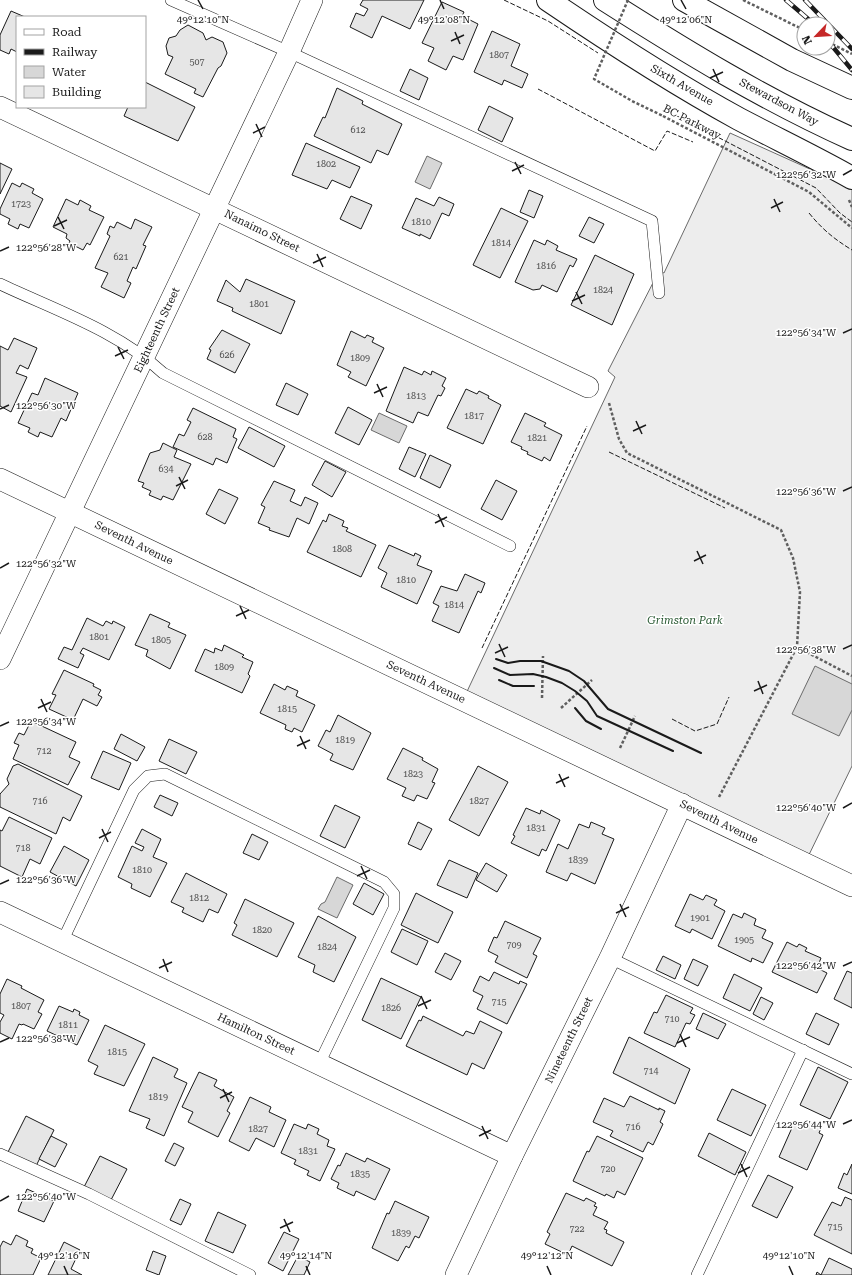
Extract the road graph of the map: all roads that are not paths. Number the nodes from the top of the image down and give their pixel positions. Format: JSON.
{"nodes":[{"id":1,"x":172,"y":0,"type":"edge"},
{"id":2,"x":312,"y":0,"type":"edge"},
{"id":3,"x":548,"y":0,"type":"edge"},
{"id":4,"x":605,"y":0,"type":"edge"},
{"id":5,"x":684,"y":0,"type":"edge"},
{"id":6,"x":289,"y":52,"type":"junction"},
{"id":7,"x":852,"y":88,"type":"edge"},
{"id":8,"x":0,"y":107,"type":"edge"},
{"id":9,"x":852,"y":139,"type":"edge"},
{"id":10,"x":821,"y":160,"type":"junction"},
{"id":11,"x":852,"y":172,"type":"edge"},
{"id":12,"x":852,"y":178,"type":"edge"},
{"id":13,"x":215,"y":208,"type":"junction"},
{"id":14,"x":0,"y":284,"type":"edge"},
{"id":15,"x":659,"y":293,"type":"dead end"},
{"id":16,"x":144,"y":356,"type":"junction"},
{"id":17,"x":588,"y":387,"type":"dead end"},
{"id":18,"x":0,"y":479,"type":"edge"},
{"id":19,"x":70,"y":513,"type":"junction"},
{"id":20,"x":510,"y":546,"type":"dead end"},
{"id":21,"x":0,"y":659,"type":"edge"},
{"id":22,"x":682,"y":804,"type":"junction"},
{"id":23,"x":852,"y":886,"type":"edge"},
{"id":24,"x":0,"y":912,"type":"edge"},
{"id":25,"x":62,"y":942,"type":"junction"},
{"id":26,"x":610,"y":958,"type":"junction"},
{"id":27,"x":803,"y":1050,"type":"junction"},
{"id":28,"x":319,"y":1064,"type":"junction"},
{"id":29,"x":852,"y":1074,"type":"edge"},
{"id":30,"x":0,"y":1154,"type":"edge"},
{"id":31,"x":512,"y":1156,"type":"junction"},
{"id":32,"x":250,"y":1275,"type":"edge"},
{"id":33,"x":456,"y":1275,"type":"edge"},
{"id":34,"x":697,"y":1275,"type":"edge"}],
"edges":[{"from":1,"to":6,"type":"lane"},
{"from":2,"to":6,"type":"street","name":"Eighteenth Street"},
{"from":3,"to":10,"type":"main road","name":"Sixth Avenue"},
{"from":4,"to":9,"type":"main road","name":"Stewardson Way"},
{"from":5,"to":7,"type":"main road"},
{"from":6,"to":13,"type":"street","name":"Eighteenth Street"},
{"from":6,"to":15,"type":"lane"},
{"from":8,"to":13,"type":"street","name":"Nanaimo Street"},
{"from":10,"to":11,"type":"main road","name":"Sixth Avenue"},
{"from":10,"to":12,"type":"main road","name":"Sixth Avenue"},
{"from":13,"to":16,"type":"street","name":"Eighteenth Street"},
{"from":13,"to":17,"type":"street","name":"Nanaimo Street"},
{"from":14,"to":16,"type":"lane"},
{"from":16,"to":19,"type":"street","name":"Eighteenth Street"},
{"from":16,"to":20,"type":"lane"},
{"from":18,"to":19,"type":"street","name":"Seventh Avenue"},
{"from":19,"to":21,"type":"street","name":"Eighteenth Street"},
{"from":19,"to":22,"type":"street","name":"Seventh Avenue"},
{"from":22,"to":23,"type":"street","name":"Seventh Avenue"},
{"from":22,"to":26,"type":"street","name":"Nineteenth Street"},
{"from":24,"to":25,"type":"street","name":"Hamilton Street"},
{"from":25,"to":28,"type":"street","name":"Hamilton Street"},
{"from":25,"to":28,"type":"lane"},
{"from":26,"to":27,"type":"lane"},
{"from":26,"to":31,"type":"street","name":"Nineteenth Street"},
{"from":27,"to":29,"type":"lane"},
{"from":27,"to":34,"type":"lane"},
{"from":28,"to":31,"type":"street","name":"Hamilton Street"},
{"from":30,"to":32,"type":"lane"},
{"from":31,"to":33,"type":"street","name":"Nineteenth Street"}]}
